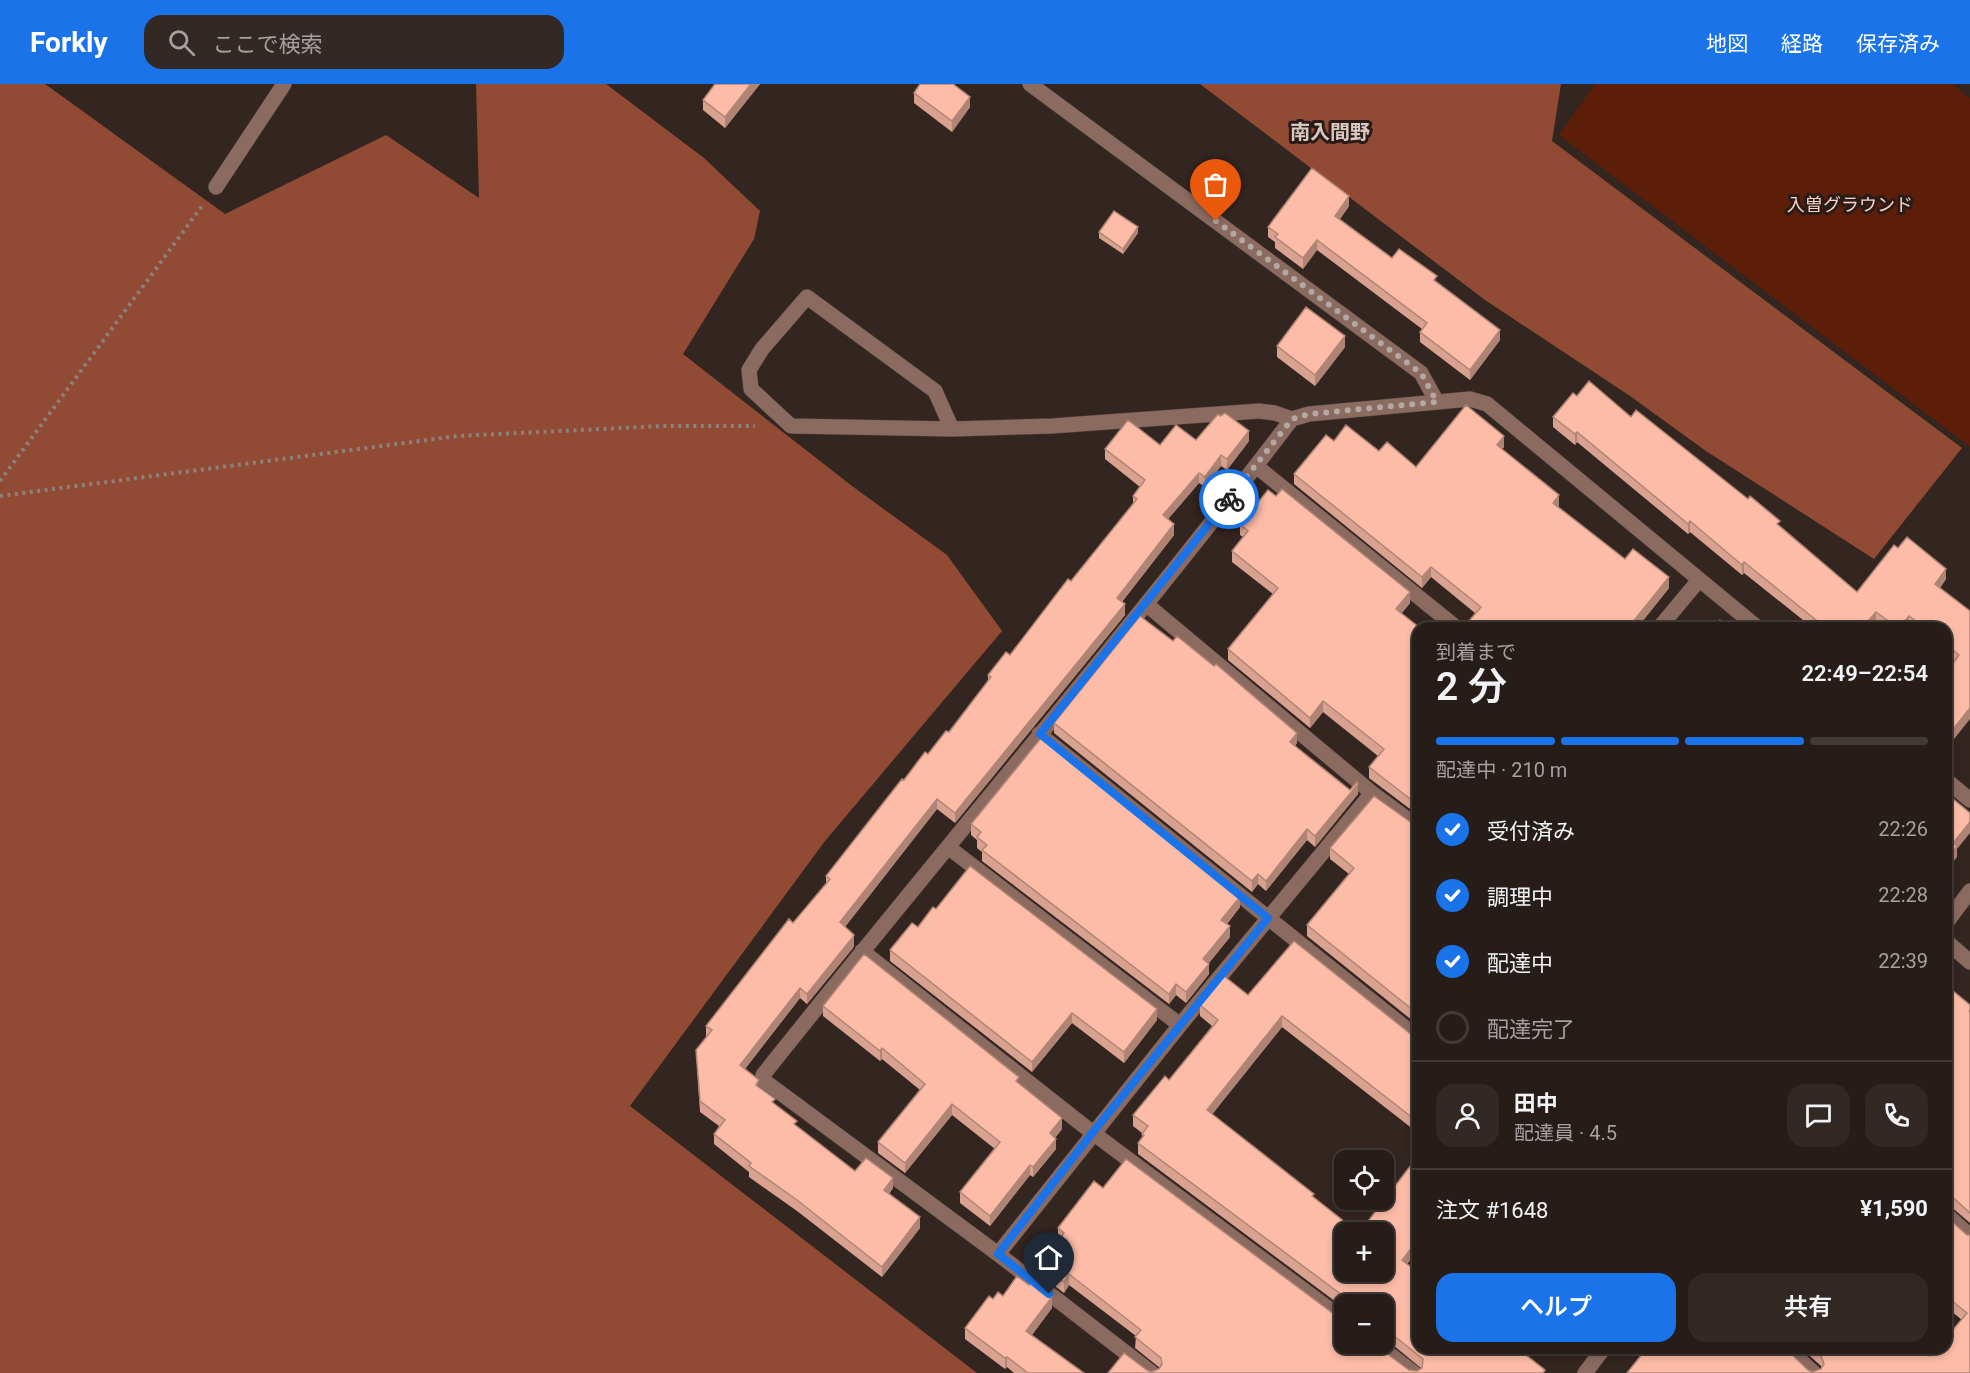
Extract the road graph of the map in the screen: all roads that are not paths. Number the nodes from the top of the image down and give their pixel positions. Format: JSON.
{"nodes":[{"id":1,"x":284,"y":84,"type":"edge"},
{"id":2,"x":1030,"y":84,"type":"edge"},
{"id":3,"x":216,"y":187,"type":"road end"},
{"id":4,"x":1437,"y":402,"type":"junction"},
{"id":5,"x":1292,"y":419,"type":"junction"},
{"id":6,"x":951,"y":429,"type":"junction"},
{"id":7,"x":1256,"y":466,"type":"junction"},
{"id":8,"x":1699,"y":580,"type":"junction"},
{"id":9,"x":1146,"y":604,"type":"junction"},
{"id":10,"x":1450,"y":622,"type":"edge"},
{"id":11,"x":1664,"y":622,"type":"edge"},
{"id":12,"x":1751,"y":622,"type":"edge"},
{"id":13,"x":1040,"y":734,"type":"junction"},
{"id":14,"x":1952,"y":785,"type":"edge"},
{"id":15,"x":1372,"y":793,"type":"junction"},
{"id":16,"x":1970,"y":800,"type":"edge"},
{"id":17,"x":1412,"y":823,"type":"edge"},
{"id":18,"x":948,"y":847,"type":"junction"},
{"id":19,"x":1970,"y":891,"type":"edge"},
{"id":20,"x":1952,"y":914,"type":"edge"},
{"id":21,"x":1268,"y":918,"type":"junction"},
{"id":22,"x":1952,"y":946,"type":"edge"},
{"id":23,"x":862,"y":951,"type":"junction"},
{"id":24,"x":1970,"y":962,"type":"edge"},
{"id":25,"x":1180,"y":1025,"type":"junction"},
{"id":26,"x":1412,"y":1033,"type":"edge"},
{"id":27,"x":1093,"y":1132,"type":"junction"},
{"id":28,"x":1952,"y":1220,"type":"edge"},
{"id":29,"x":1970,"y":1236,"type":"edge"},
{"id":30,"x":998,"y":1254,"type":"junction"},
{"id":31,"x":1334,"y":1313,"type":"edge"},
{"id":32,"x":1389,"y":1354,"type":"edge"},
{"id":33,"x":1599,"y":1354,"type":"edge"},
{"id":34,"x":1793,"y":1354,"type":"edge"},
{"id":35,"x":1152,"y":1373,"type":"edge"},
{"id":36,"x":1414,"y":1373,"type":"edge"},
{"id":37,"x":1585,"y":1373,"type":"edge"},
{"id":38,"x":1814,"y":1373,"type":"edge"}],
"edges":[{"from":1,"to":3,"type":"street"},
{"from":2,"to":4,"type":"street"},
{"from":4,"to":5,"type":"street"},
{"from":4,"to":8,"type":"street"},
{"from":5,"to":6,"type":"street"},
{"from":5,"to":7,"type":"street"},
{"from":6,"to":6,"type":"street"},
{"from":7,"to":9,"type":"street"},
{"from":7,"to":10,"type":"street"},
{"from":8,"to":11,"type":"street"},
{"from":8,"to":12,"type":"street"},
{"from":9,"to":13,"type":"street"},
{"from":9,"to":15,"type":"street"},
{"from":13,"to":18,"type":"street"},
{"from":13,"to":21,"type":"street"},
{"from":14,"to":16,"type":"street"},
{"from":15,"to":17,"type":"street"},
{"from":15,"to":21,"type":"street"},
{"from":18,"to":23,"type":"street"},
{"from":18,"to":25,"type":"street"},
{"from":19,"to":20,"type":"street"},
{"from":21,"to":25,"type":"street"},
{"from":21,"to":26,"type":"street"},
{"from":22,"to":24,"type":"street"},
{"from":23,"to":27,"type":"street"},
{"from":23,"to":30,"type":"street"},
{"from":25,"to":27,"type":"street"},
{"from":27,"to":30,"type":"street"},
{"from":27,"to":31,"type":"street"},
{"from":28,"to":29,"type":"street"},
{"from":30,"to":35,"type":"street"},
{"from":32,"to":36,"type":"street"},
{"from":33,"to":37,"type":"street"},
{"from":34,"to":38,"type":"street"}]}
